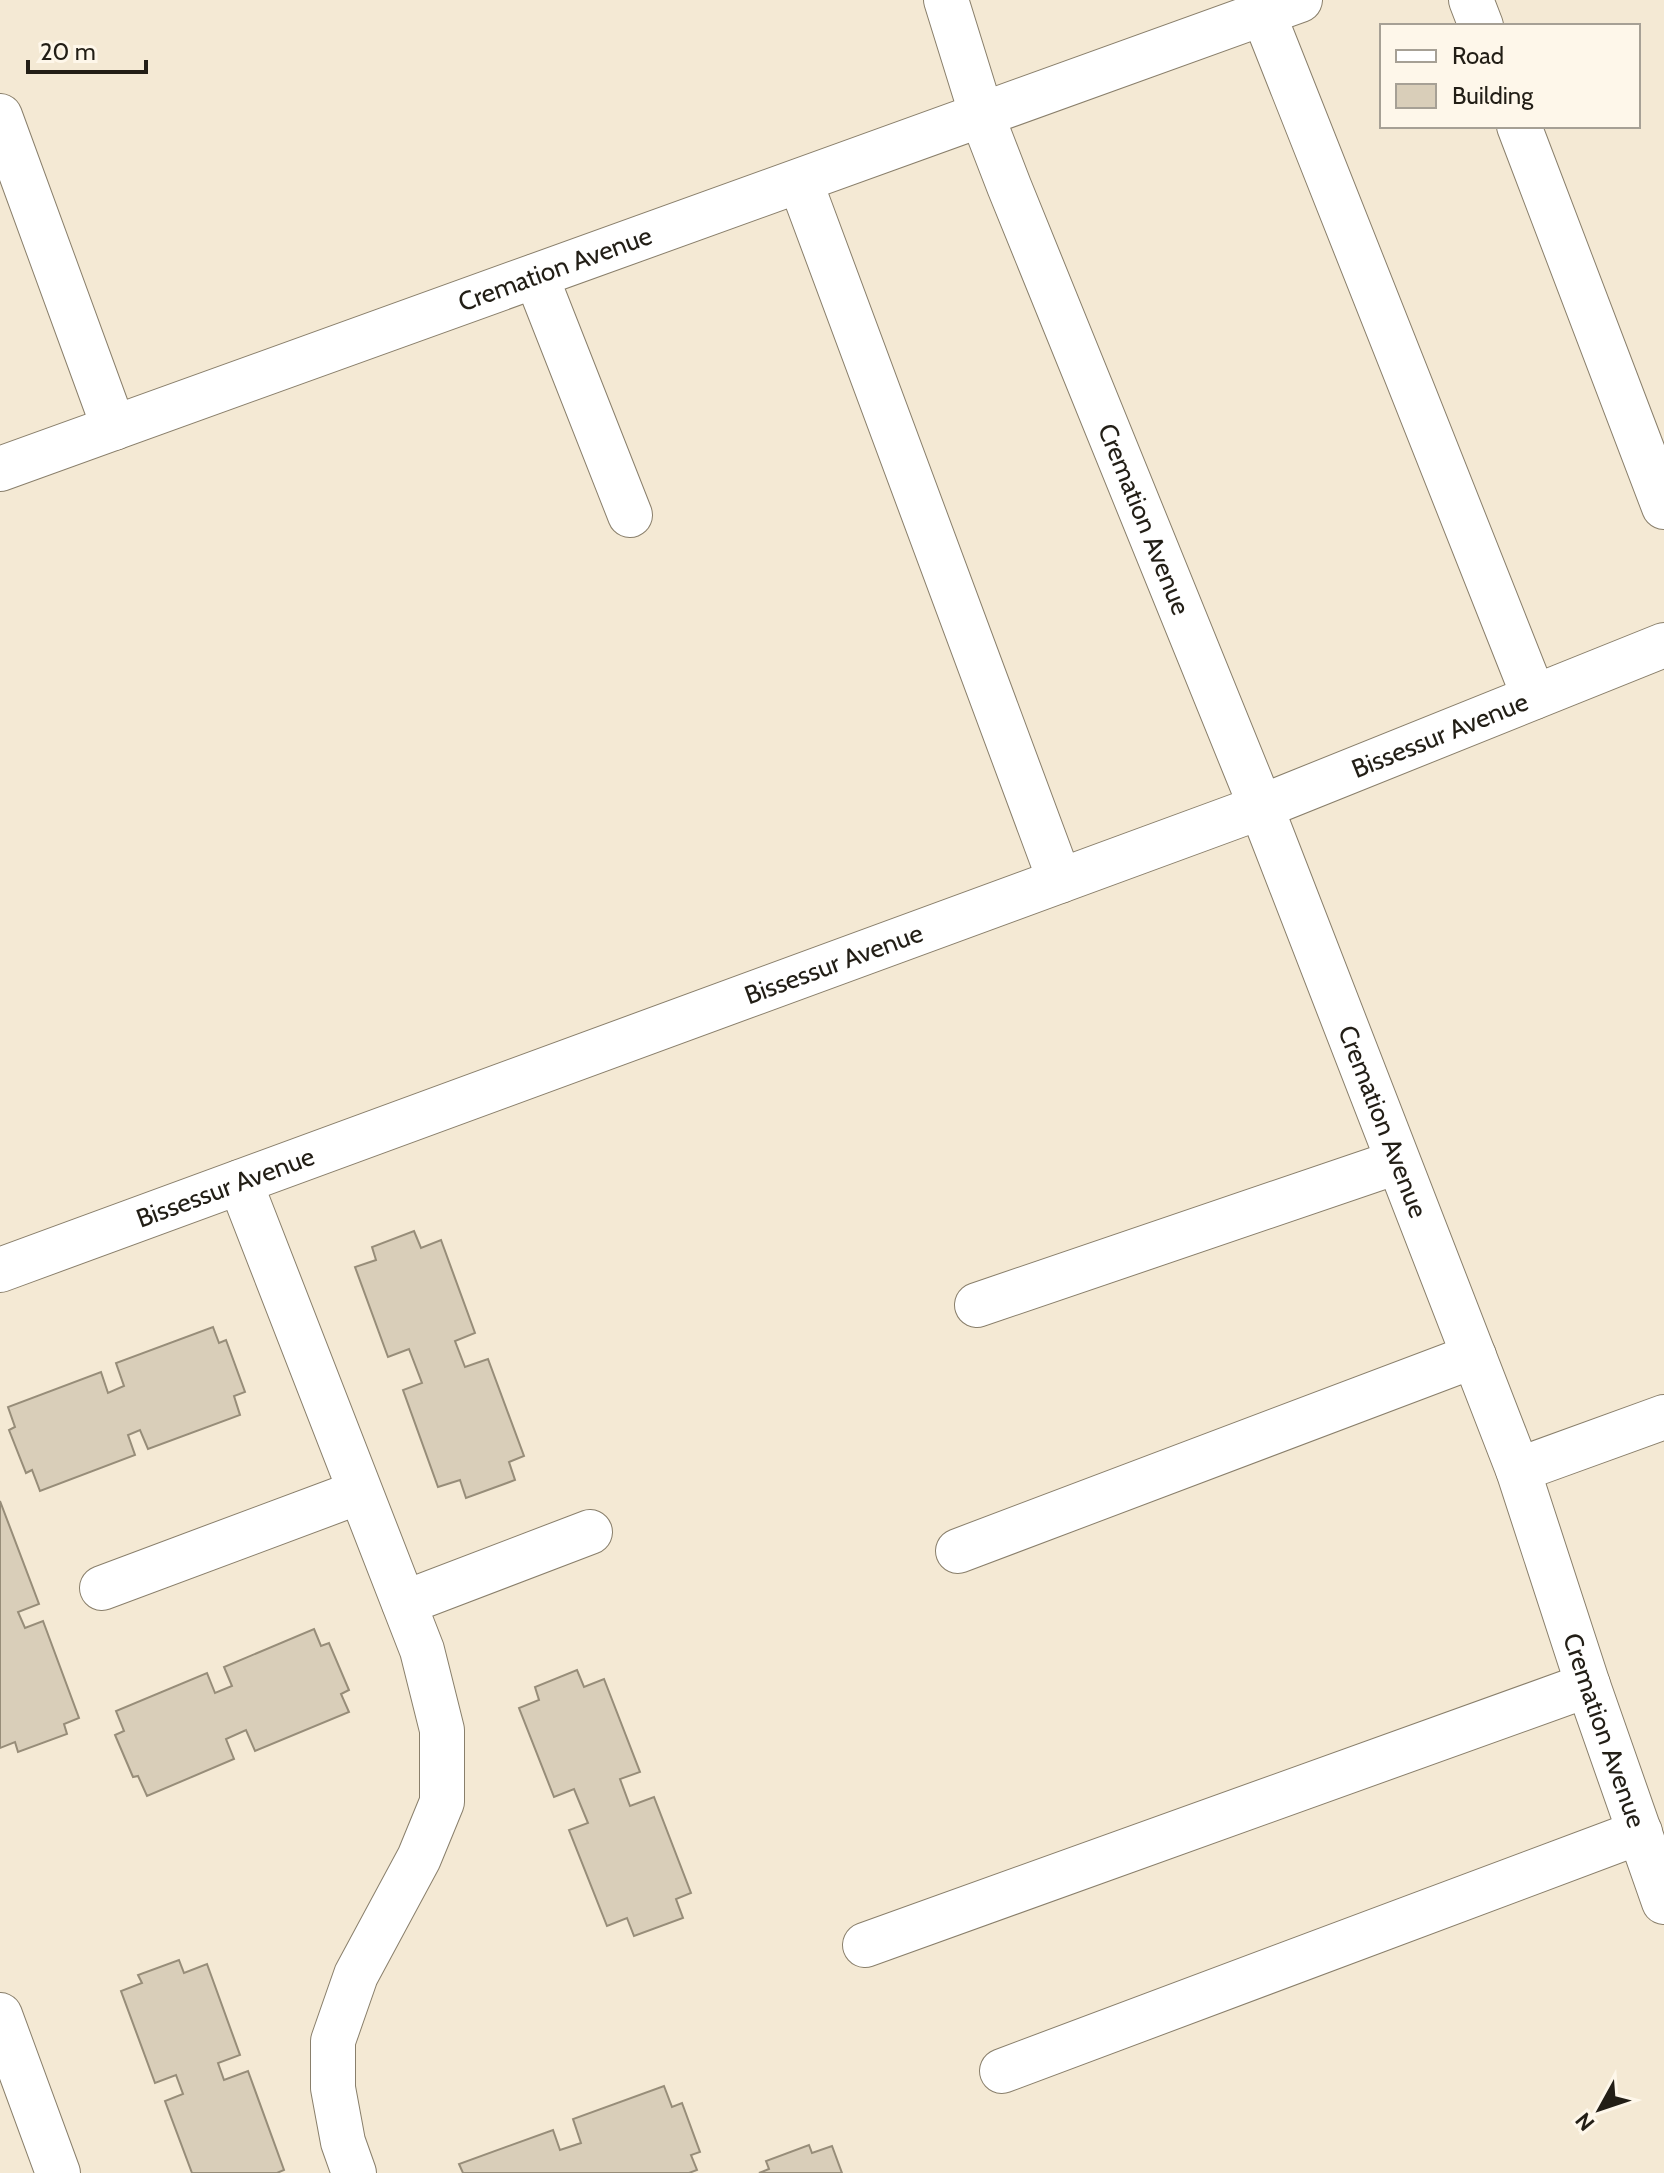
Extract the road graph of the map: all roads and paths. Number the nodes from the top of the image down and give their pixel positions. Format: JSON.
{"nodes":[{"id":1,"x":946,"y":0,"type":"edge"},
{"id":2,"x":1471,"y":0,"type":"edge"},
{"id":3,"x":1281,"y":7,"type":"edge"},
{"id":4,"x":1480,"y":24,"type":"edge"},
{"id":5,"x":0,"y":116,"type":"edge"},
{"id":6,"x":982,"y":116,"type":"junction"},
{"id":7,"x":1520,"y":128,"type":"edge"},
{"id":8,"x":800,"y":181,"type":"junction"},
{"id":9,"x":536,"y":276,"type":"junction"},
{"id":10,"x":114,"y":428,"type":"junction"},
{"id":11,"x":0,"y":469,"type":"edge"},
{"id":12,"x":1664,"y":507,"type":"edge"},
{"id":13,"x":630,"y":515,"type":"dead end"},
{"id":14,"x":1664,"y":645,"type":"edge"},
{"id":15,"x":1534,"y":697,"type":"junction"},
{"id":16,"x":1261,"y":807,"type":"junction"},
{"id":17,"x":1060,"y":881,"type":"junction"},
{"id":18,"x":1397,"y":1162,"type":"junction"},
{"id":19,"x":240,"y":1182,"type":"junction"},
{"id":20,"x":0,"y":1270,"type":"edge"},
{"id":21,"x":977,"y":1305,"type":"dead end"},
{"id":22,"x":1474,"y":1356,"type":"junction"},
{"id":23,"x":1664,"y":1417,"type":"edge"},
{"id":24,"x":1518,"y":1470,"type":"junction"},
{"id":25,"x":359,"y":1492,"type":"junction"},
{"id":26,"x":590,"y":1532,"type":"dead end"},
{"id":27,"x":958,"y":1551,"type":"dead end"},
{"id":28,"x":102,"y":1588,"type":"dead end"},
{"id":29,"x":404,"y":1603,"type":"junction"},
{"id":30,"x":1588,"y":1685,"type":"junction"},
{"id":31,"x":1640,"y":1832,"type":"junction"},
{"id":32,"x":1664,"y":1902,"type":"edge"},
{"id":33,"x":865,"y":1945,"type":"dead end"},
{"id":34,"x":0,"y":2015,"type":"edge"},
{"id":35,"x":1002,"y":2071,"type":"dead end"},
{"id":36,"x":58,"y":2173,"type":"edge"},
{"id":37,"x":354,"y":2173,"type":"edge"}],
"edges":[{"from":1,"to":6,"type":"street"},
{"from":2,"to":4,"type":"street"},
{"from":3,"to":6,"type":"street"},
{"from":3,"to":15,"type":"street"},
{"from":5,"to":10,"type":"street"},
{"from":6,"to":8,"type":"street","name":"Cremation Avenue"},
{"from":6,"to":16,"type":"street","name":"Cremation Avenue"},
{"from":7,"to":12,"type":"street"},
{"from":8,"to":9,"type":"street","name":"Cremation Avenue"},
{"from":8,"to":17,"type":"street"},
{"from":9,"to":10,"type":"street","name":"Cremation Avenue"},
{"from":9,"to":13,"type":"street"},
{"from":10,"to":11,"type":"street","name":"Cremation Avenue"},
{"from":14,"to":15,"type":"street","name":"Bissessur Avenue"},
{"from":15,"to":16,"type":"street","name":"Bissessur Avenue"},
{"from":16,"to":17,"type":"street","name":"Bissessur Avenue"},
{"from":16,"to":18,"type":"street","name":"Cremation Avenue"},
{"from":17,"to":19,"type":"street","name":"Bissessur Avenue"},
{"from":18,"to":21,"type":"street"},
{"from":18,"to":22,"type":"street","name":"Cremation Avenue"},
{"from":19,"to":20,"type":"street","name":"Bissessur Avenue"},
{"from":19,"to":25,"type":"street"},
{"from":22,"to":24,"type":"street","name":"Cremation Avenue"},
{"from":22,"to":27,"type":"street"},
{"from":23,"to":24,"type":"street"},
{"from":24,"to":30,"type":"street","name":"Cremation Avenue"},
{"from":25,"to":28,"type":"street"},
{"from":25,"to":29,"type":"street"},
{"from":26,"to":29,"type":"street"},
{"from":29,"to":37,"type":"street"},
{"from":30,"to":31,"type":"street","name":"Cremation Avenue"},
{"from":30,"to":33,"type":"street"},
{"from":31,"to":32,"type":"street","name":"Cremation Avenue"},
{"from":31,"to":35,"type":"street"},
{"from":34,"to":36,"type":"street"}]}
